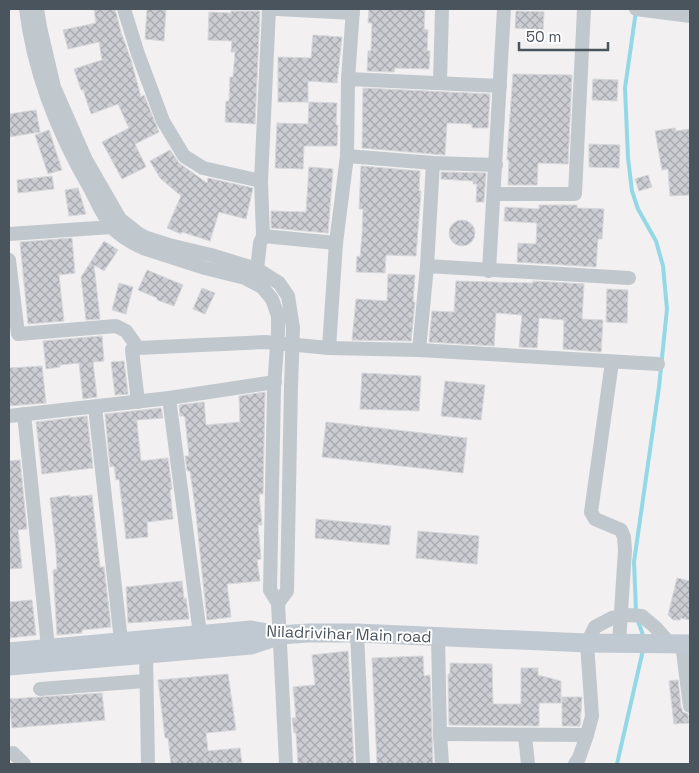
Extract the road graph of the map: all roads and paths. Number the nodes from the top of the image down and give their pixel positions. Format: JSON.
{"nodes":[{"id":1,"x":26,"y":9,"type":"edge"},
{"id":2,"x":37,"y":9,"type":"edge"},
{"id":3,"x":124,"y":9,"type":"edge"},
{"id":4,"x":269,"y":9,"type":"edge"},
{"id":5,"x":277,"y":9,"type":"edge"},
{"id":6,"x":442,"y":9,"type":"edge"},
{"id":7,"x":504,"y":9,"type":"edge"},
{"id":8,"x":584,"y":9,"type":"edge"},
{"id":9,"x":640,"y":9,"type":"edge"},
{"id":10,"x":353,"y":11,"type":"edge"},
{"id":11,"x":690,"y":16,"type":"edge"},
{"id":12,"x":34,"y":28,"type":"junction"},
{"id":13,"x":348,"y":79,"type":"junction"},
{"id":14,"x":440,"y":82,"type":"junction"},
{"id":15,"x":500,"y":86,"type":"junction"},
{"id":16,"x":348,"y":156,"type":"junction"},
{"id":17,"x":432,"y":162,"type":"junction"},
{"id":18,"x":496,"y":165,"type":"junction"},
{"id":19,"x":261,"y":181,"type":"junction"},
{"id":20,"x":494,"y":194,"type":"junction"},
{"id":21,"x":112,"y":227,"type":"junction"},
{"id":22,"x":9,"y":234,"type":"edge"},
{"id":23,"x":263,"y":236,"type":"junction"},
{"id":24,"x":336,"y":243,"type":"junction"},
{"id":25,"x":9,"y":260,"type":"edge"},
{"id":26,"x":427,"y":266,"type":"junction"},
{"id":27,"x":257,"y":269,"type":"junction"},
{"id":28,"x":489,"y":270,"type":"junction"},
{"id":29,"x":629,"y":278,"type":"dead end"},
{"id":30,"x":278,"y":344,"type":"junction"},
{"id":31,"x":293,"y":344,"type":"junction"},
{"id":32,"x":138,"y":348,"type":"junction"},
{"id":33,"x":329,"y":348,"type":"junction"},
{"id":34,"x":418,"y":350,"type":"junction"},
{"id":35,"x":612,"y":362,"type":"junction"},
{"id":36,"x":658,"y":364,"type":"dead end"},
{"id":37,"x":275,"y":382,"type":"junction"},
{"id":38,"x":169,"y":398,"type":"junction"},
{"id":39,"x":138,"y":402,"type":"junction"},
{"id":40,"x":95,"y":407,"type":"junction"},
{"id":41,"x":24,"y":414,"type":"junction"},
{"id":42,"x":9,"y":416,"type":"edge"},
{"id":43,"x":278,"y":604,"type":"junction"},
{"id":44,"x":621,"y":617,"type":"junction"},
{"id":45,"x":357,"y":633,"type":"junction"},
{"id":46,"x":200,"y":634,"type":"junction"},
{"id":47,"x":279,"y":635,"type":"junction"},
{"id":48,"x":438,"y":637,"type":"junction"},
{"id":49,"x":121,"y":641,"type":"junction"},
{"id":50,"x":587,"y":643,"type":"junction"},
{"id":51,"x":622,"y":643,"type":"junction"},
{"id":52,"x":674,"y":644,"type":"edge"},
{"id":53,"x":48,"y":647,"type":"junction"},
{"id":54,"x":9,"y":652,"type":"edge"},
{"id":55,"x":146,"y":653,"type":"junction"},
{"id":56,"x":9,"y":666,"type":"edge"},
{"id":57,"x":146,"y":681,"type":"junction"},
{"id":58,"x":40,"y":689,"type":"dead end"},
{"id":59,"x":690,"y":706,"type":"edge"},
{"id":60,"x":440,"y":734,"type":"junction"},
{"id":61,"x":587,"y":735,"type":"junction"},
{"id":62,"x":525,"y":736,"type":"junction"},
{"id":63,"x":13,"y":753,"type":"dead end"},
{"id":64,"x":24,"y":764,"type":"edge"},
{"id":65,"x":148,"y":764,"type":"edge"},
{"id":66,"x":286,"y":764,"type":"edge"},
{"id":67,"x":363,"y":764,"type":"edge"},
{"id":68,"x":442,"y":764,"type":"edge"},
{"id":69,"x":528,"y":764,"type":"edge"},
{"id":70,"x":575,"y":764,"type":"edge"}],
"edges":[{"from":1,"to":12,"type":"street"},
{"from":2,"to":12,"type":"street"},
{"from":3,"to":19,"type":"street"},
{"from":4,"to":19,"type":"street"},
{"from":5,"to":10,"type":"street"},
{"from":6,"to":14,"type":"street"},
{"from":7,"to":15,"type":"street"},
{"from":8,"to":20,"type":"street"},
{"from":9,"to":11,"type":"street"},
{"from":10,"to":13,"type":"street"},
{"from":12,"to":21,"type":"street"},
{"from":12,"to":27,"type":"street"},
{"from":13,"to":14,"type":"street"},
{"from":13,"to":16,"type":"street"},
{"from":14,"to":15,"type":"street"},
{"from":15,"to":18,"type":"street"},
{"from":16,"to":17,"type":"street"},
{"from":16,"to":24,"type":"street"},
{"from":17,"to":18,"type":"street"},
{"from":17,"to":26,"type":"street"},
{"from":18,"to":20,"type":"street"},
{"from":19,"to":23,"type":"street"},
{"from":20,"to":28,"type":"street"},
{"from":21,"to":22,"type":"street"},
{"from":21,"to":30,"type":"street"},
{"from":23,"to":24,"type":"street"},
{"from":23,"to":27,"type":"street"},
{"from":24,"to":33,"type":"street"},
{"from":25,"to":32,"type":"street"},
{"from":26,"to":28,"type":"street"},
{"from":26,"to":34,"type":"street"},
{"from":27,"to":31,"type":"street"},
{"from":28,"to":29,"type":"street"},
{"from":30,"to":31,"type":"street"},
{"from":30,"to":32,"type":"street"},
{"from":30,"to":37,"type":"street"},
{"from":31,"to":33,"type":"street"},
{"from":31,"to":43,"type":"street"},
{"from":32,"to":39,"type":"street"},
{"from":33,"to":34,"type":"street"},
{"from":34,"to":35,"type":"street"},
{"from":35,"to":36,"type":"street"},
{"from":35,"to":44,"type":"street"},
{"from":37,"to":38,"type":"street"},
{"from":37,"to":43,"type":"street"},
{"from":38,"to":39,"type":"street"},
{"from":38,"to":46,"type":"street"},
{"from":39,"to":40,"type":"street"},
{"from":40,"to":41,"type":"street"},
{"from":40,"to":49,"type":"street"},
{"from":41,"to":42,"type":"street"},
{"from":41,"to":53,"type":"street"},
{"from":43,"to":47,"type":"street"},
{"from":44,"to":50,"type":"street"},
{"from":44,"to":51,"type":"street"},
{"from":44,"to":52,"type":"street"},
{"from":45,"to":47,"type":"street","name":"Niladrivihar Main road"},
{"from":45,"to":48,"type":"street","name":"Niladrivihar Main road"},
{"from":45,"to":67,"type":"street"},
{"from":46,"to":47,"type":"street","name":"Niladrivihar Main road"},
{"from":46,"to":49,"type":"street","name":"Niladrivihar Main road"},
{"from":47,"to":55,"type":"street"},
{"from":47,"to":66,"type":"street"},
{"from":48,"to":50,"type":"street","name":"Niladrivihar Main road"},
{"from":48,"to":60,"type":"street"},
{"from":49,"to":53,"type":"street","name":"Niladrivihar Main road"},
{"from":50,"to":51,"type":"street","name":"Niladrivihar Main road"},
{"from":50,"to":61,"type":"street"},
{"from":51,"to":52,"type":"street","name":"Niladrivihar Main road"},
{"from":52,"to":59,"type":"street"},
{"from":53,"to":54,"type":"street","name":"Niladrivihar Main road"},
{"from":55,"to":56,"type":"street"},
{"from":55,"to":57,"type":"street"},
{"from":57,"to":58,"type":"street"},
{"from":57,"to":65,"type":"street"},
{"from":60,"to":62,"type":"street"},
{"from":60,"to":68,"type":"street"},
{"from":61,"to":62,"type":"street"},
{"from":61,"to":70,"type":"street"},
{"from":62,"to":69,"type":"street"},
{"from":63,"to":64,"type":"street"}]}
